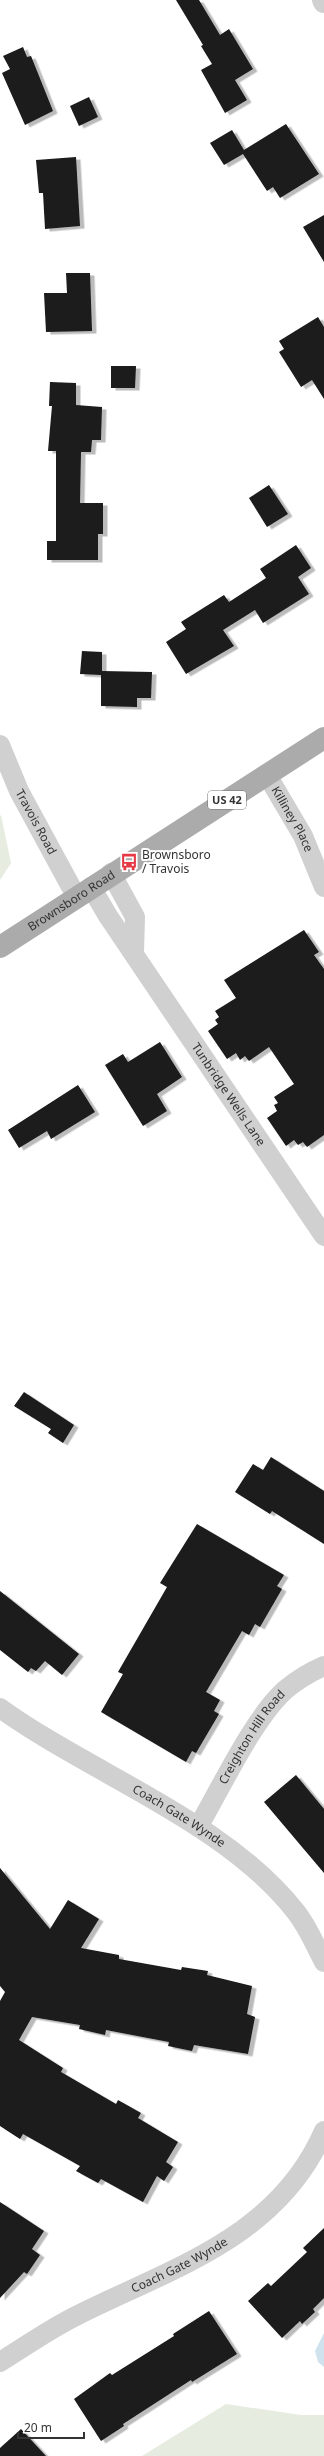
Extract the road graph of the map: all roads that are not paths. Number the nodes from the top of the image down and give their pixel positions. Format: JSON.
{"nodes":[{"id":1,"x":324,"y":738,"type":"edge"},
{"id":2,"x":0,"y":745,"type":"edge"},
{"id":3,"x":267,"y":775,"type":"junction"},
{"id":4,"x":111,"y":874,"type":"junction"},
{"id":5,"x":324,"y":887,"type":"edge"},
{"id":6,"x":84,"y":891,"type":"junction"},
{"id":7,"x":0,"y":947,"type":"edge"},
{"id":8,"x":134,"y":954,"type":"junction"},
{"id":9,"x":324,"y":1236,"type":"edge"},
{"id":10,"x":324,"y":1666,"type":"edge"},
{"id":11,"x":0,"y":1708,"type":"edge"},
{"id":12,"x":198,"y":1827,"type":"junction"},
{"id":13,"x":324,"y":1962,"type":"edge"},
{"id":14,"x":324,"y":2131,"type":"edge"},
{"id":15,"x":0,"y":2362,"type":"edge"}],
"edges":[{"from":1,"to":3,"type":"main road","name":"Brownsboro Road","number":"US 42"},
{"from":2,"to":6,"type":"street","name":"Travois Road"},
{"from":3,"to":4,"type":"main road","name":"Brownsboro Road","number":"US 42"},
{"from":3,"to":5,"type":"street","name":"Killiney Place"},
{"from":4,"to":6,"type":"main road","name":"Brownsboro Road","number":"US 42"},
{"from":4,"to":8,"type":"street"},
{"from":6,"to":7,"type":"main road","name":"Brownsboro Road","number":"US 42"},
{"from":6,"to":8,"type":"street","name":"Tunbridge Wells Lane"},
{"from":8,"to":9,"type":"street","name":"Tunbridge Wells Lane"},
{"from":10,"to":12,"type":"street","name":"Creighton Hill Road"},
{"from":11,"to":12,"type":"street","name":"Coach Gate Wynde"},
{"from":12,"to":13,"type":"street","name":"Coach Gate Wynde"},
{"from":14,"to":15,"type":"street","name":"Coach Gate Wynde"}]}
